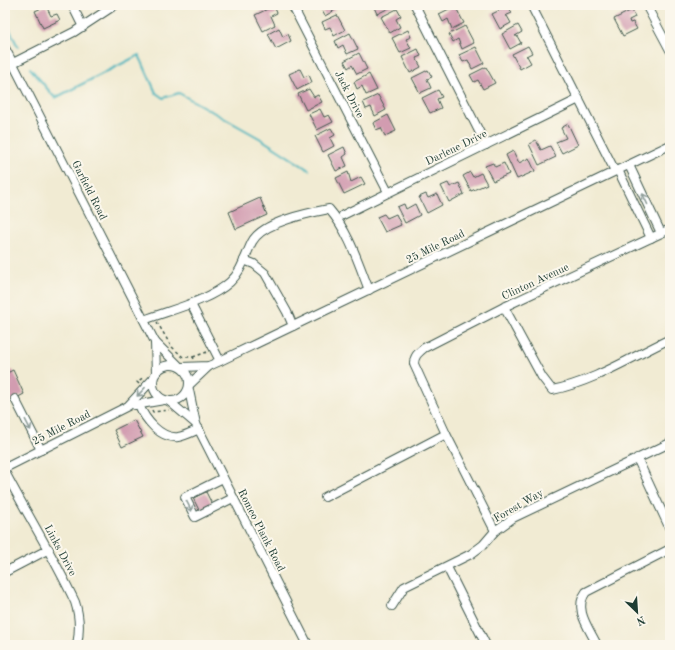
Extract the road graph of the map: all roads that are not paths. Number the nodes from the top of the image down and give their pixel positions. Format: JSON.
{"nodes":[{"id":1,"x":72,"y":5,"type":"edge"},
{"id":2,"x":115,"y":5,"type":"edge"},
{"id":3,"x":292,"y":5,"type":"edge"},
{"id":4,"x":415,"y":5,"type":"edge"},
{"id":5,"x":531,"y":5,"type":"edge"},
{"id":6,"x":646,"y":5,"type":"edge"},
{"id":7,"x":83,"y":27,"type":"junction"},
{"id":8,"x":5,"y":48,"type":"edge"},
{"id":9,"x":670,"y":50,"type":"edge"},
{"id":10,"x":13,"y":63,"type":"junction"},
{"id":11,"x":579,"y":99,"type":"junction"},
{"id":12,"x":486,"y":145,"type":"junction"},
{"id":13,"x":670,"y":145,"type":"edge"},
{"id":14,"x":629,"y":165,"type":"junction"},
{"id":15,"x":617,"y":171,"type":"junction"},
{"id":16,"x":388,"y":192,"type":"junction"},
{"id":17,"x":342,"y":215,"type":"dead end"},
{"id":18,"x":670,"y":229,"type":"edge"},
{"id":19,"x":662,"y":233,"type":"junction"},
{"id":20,"x":652,"y":238,"type":"junction"},
{"id":21,"x":244,"y":260,"type":"junction"},
{"id":22,"x":369,"y":290,"type":"junction"},
{"id":23,"x":191,"y":304,"type":"junction"},
{"id":24,"x":504,"y":307,"type":"junction"},
{"id":25,"x":144,"y":320,"type":"junction"},
{"id":26,"x":293,"y":326,"type":"junction"},
{"id":27,"x":670,"y":339,"type":"edge"},
{"id":28,"x":155,"y":342,"type":"junction"},
{"id":29,"x":220,"y":360,"type":"junction"},
{"id":30,"x":179,"y":366,"type":"junction"},
{"id":31,"x":209,"y":366,"type":"junction"},
{"id":32,"x":151,"y":376,"type":"junction"},
{"id":33,"x":190,"y":387,"type":"junction"},
{"id":34,"x":15,"y":399,"type":"dead end"},
{"id":35,"x":167,"y":401,"type":"junction"},
{"id":36,"x":139,"y":404,"type":"junction"},
{"id":37,"x":128,"y":406,"type":"junction"},
{"id":38,"x":198,"y":427,"type":"junction"},
{"id":39,"x":446,"y":434,"type":"junction"},
{"id":40,"x":670,"y":443,"type":"edge"},
{"id":41,"x":41,"y":450,"type":"junction"},
{"id":42,"x":637,"y":458,"type":"junction"},
{"id":43,"x":5,"y":468,"type":"edge"},
{"id":44,"x":5,"y":472,"type":"edge"},
{"id":45,"x":223,"y":478,"type":"junction"},
{"id":46,"x":325,"y":497,"type":"dead end"},
{"id":47,"x":233,"y":498,"type":"junction"},
{"id":48,"x":670,"y":529,"type":"edge"},
{"id":49,"x":495,"y":531,"type":"junction"},
{"id":50,"x":670,"y":549,"type":"edge"},
{"id":51,"x":49,"y":550,"type":"junction"},
{"id":52,"x":447,"y":567,"type":"junction"},
{"id":53,"x":5,"y":572,"type":"edge"},
{"id":54,"x":392,"y":606,"type":"dead end"},
{"id":55,"x":77,"y":645,"type":"edge"},
{"id":56,"x":308,"y":645,"type":"edge"},
{"id":57,"x":486,"y":645,"type":"edge"},
{"id":58,"x":597,"y":645,"type":"edge"}],
"edges":[{"from":1,"to":7,"type":"street"},
{"from":2,"to":7,"type":"street"},
{"from":3,"to":16,"type":"street","name":"Jack Drive"},
{"from":4,"to":12,"type":"street"},
{"from":5,"to":11,"type":"street"},
{"from":6,"to":9,"type":"street"},
{"from":7,"to":10,"type":"street"},
{"from":8,"to":10,"type":"street","name":"Garfield Road"},
{"from":10,"to":25,"type":"street","name":"Garfield Road"},
{"from":11,"to":12,"type":"street","name":"Darlene Drive"},
{"from":11,"to":15,"type":"street"},
{"from":12,"to":16,"type":"street","name":"Darlene Drive"},
{"from":13,"to":14,"type":"street","name":"25 Mile Road"},
{"from":14,"to":15,"type":"street","name":"25 Mile Road"},
{"from":19,"to":14,"type":"street","one_way":true},
{"from":15,"to":20,"type":"street"},
{"from":15,"to":22,"type":"street","name":"25 Mile Road"},
{"from":16,"to":17,"type":"street","name":"Darlene Drive"},
{"from":18,"to":19,"type":"street","name":"Clinton Avenue"},
{"from":19,"to":20,"type":"street","name":"Clinton Avenue"},
{"from":20,"to":24,"type":"street","name":"Clinton Avenue"},
{"from":21,"to":22,"type":"street"},
{"from":21,"to":23,"type":"street"},
{"from":21,"to":26,"type":"street"},
{"from":22,"to":26,"type":"street","name":"25 Mile Road"},
{"from":23,"to":25,"type":"street"},
{"from":23,"to":29,"type":"street"},
{"from":24,"to":27,"type":"street"},
{"from":24,"to":39,"type":"street","name":"Clinton Avenue"},
{"from":25,"to":28,"type":"street","name":"Garfield Road"},
{"from":26,"to":29,"type":"street","name":"25 Mile Road"},
{"from":28,"to":30,"type":"street","name":"Garfield Road"},
{"from":28,"to":32,"type":"street","name":"Garfield Road"},
{"from":29,"to":31,"type":"street","name":"25 Mile Road"},
{"from":30,"to":31,"type":"street","name":"25 Mile Road"},
{"from":30,"to":32,"type":"street"},
{"from":30,"to":33,"type":"street"},
{"from":31,"to":33,"type":"street","name":"25 Mile Road"},
{"from":32,"to":35,"type":"street"},
{"from":32,"to":37,"type":"street","name":"25 Mile Road","one_way":true},
{"from":33,"to":35,"type":"street"},
{"from":33,"to":38,"type":"street","name":"Romeo Plank Road"},
{"from":34,"to":41,"type":"street","one_way":true},
{"from":35,"to":36,"type":"street","name":"25 Mile Road"},
{"from":35,"to":38,"type":"street","name":"Romeo Plank Road"},
{"from":36,"to":37,"type":"street","name":"25 Mile Road"},
{"from":36,"to":38,"type":"street"},
{"from":37,"to":41,"type":"street","name":"25 Mile Road"},
{"from":38,"to":45,"type":"street","name":"Romeo Plank Road"},
{"from":39,"to":46,"type":"street"},
{"from":39,"to":49,"type":"street"},
{"from":40,"to":42,"type":"street","name":"Forest Way"},
{"from":41,"to":43,"type":"street","name":"25 Mile Road"},
{"from":42,"to":48,"type":"street"},
{"from":42,"to":49,"type":"street","name":"Forest Way"},
{"from":44,"to":51,"type":"street","name":"Links Drive"},
{"from":45,"to":47,"type":"street","name":"Romeo Plank Road"},
{"from":45,"to":47,"type":"street","one_way":true},
{"from":47,"to":56,"type":"street","name":"Romeo Plank Road"},
{"from":49,"to":52,"type":"street","name":"Forest Way"},
{"from":50,"to":58,"type":"street"},
{"from":51,"to":53,"type":"street"},
{"from":51,"to":55,"type":"street","name":"Links Drive"},
{"from":52,"to":54,"type":"street","name":"Forest Way"},
{"from":52,"to":57,"type":"street"}]}
